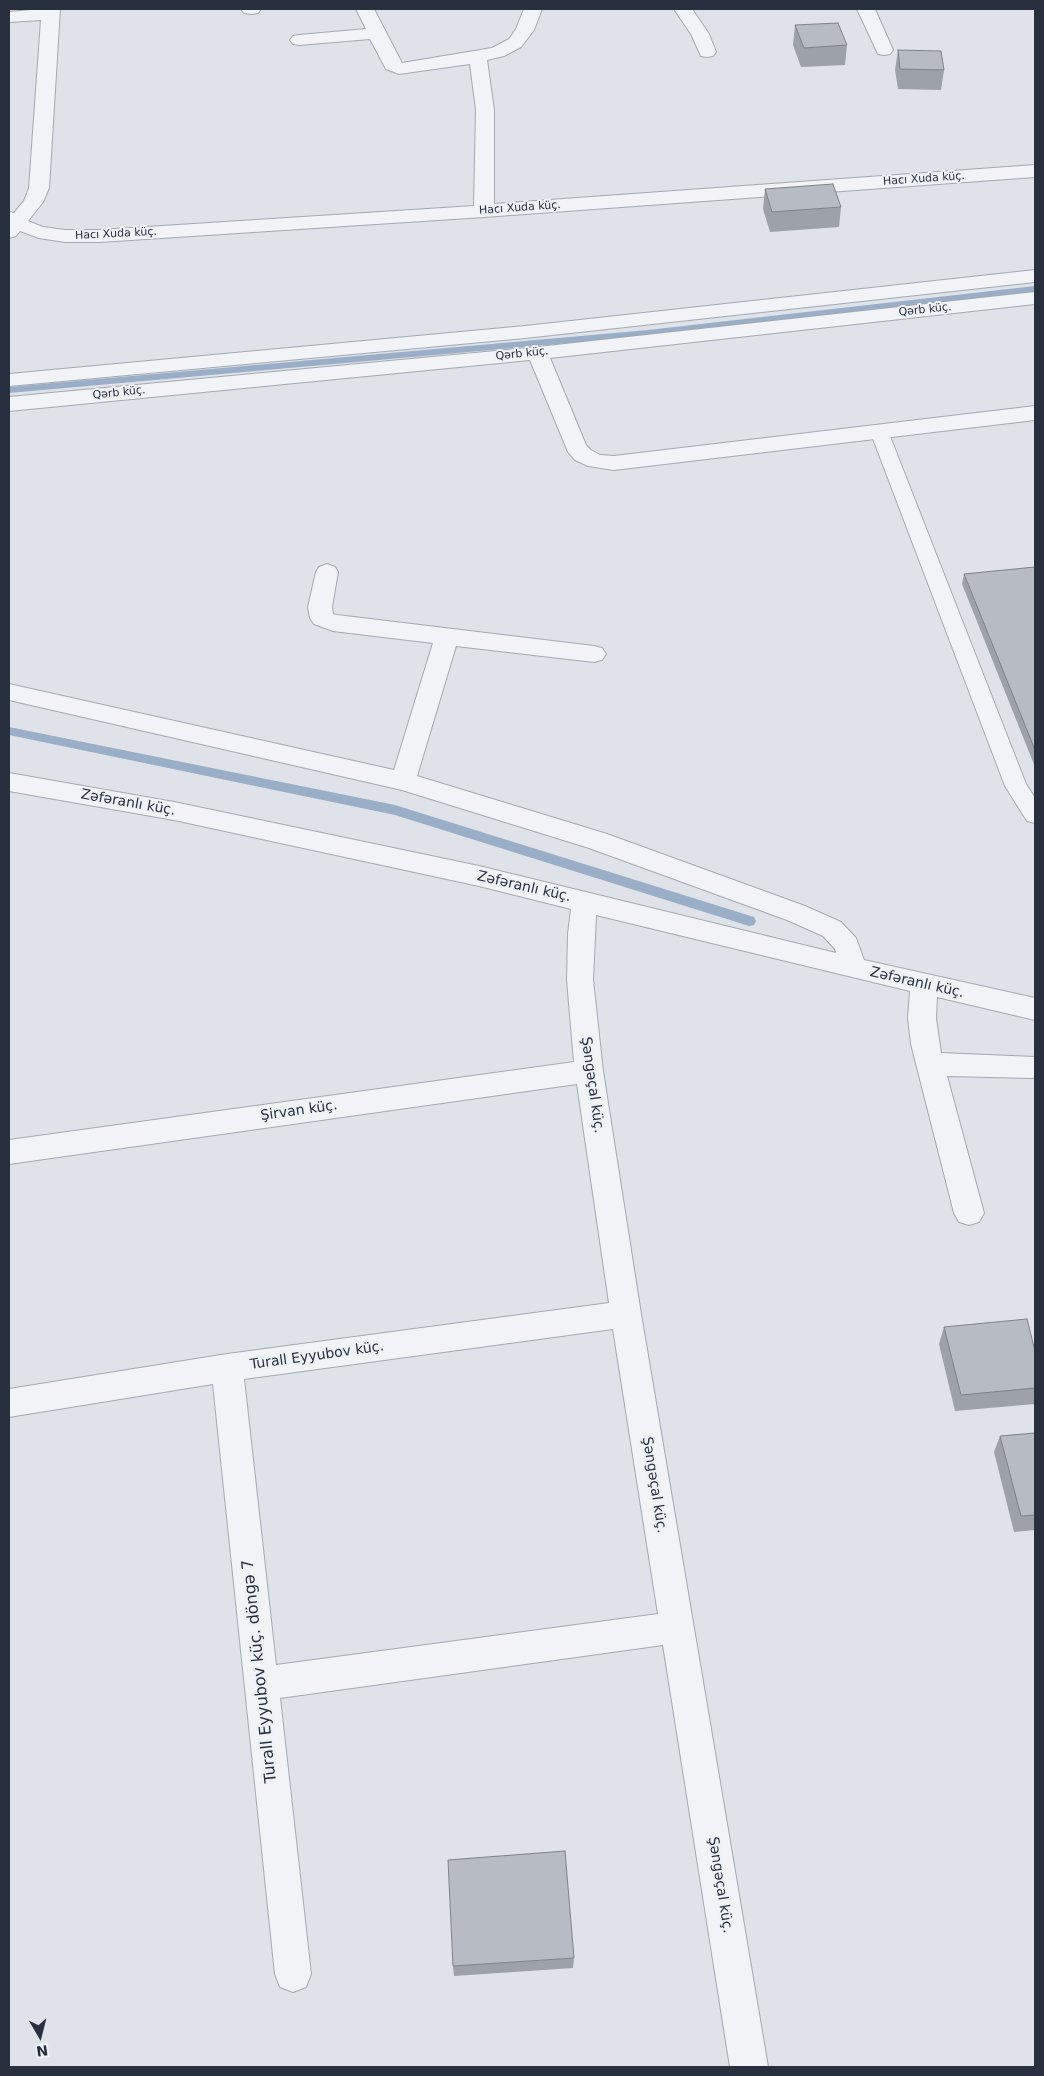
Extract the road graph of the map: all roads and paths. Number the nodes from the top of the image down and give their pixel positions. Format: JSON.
{"nodes":[{"id":1,"x":365,"y":9,"type":"edge"},
{"id":2,"x":533,"y":9,"type":"edge"},
{"id":3,"x":683,"y":9,"type":"edge"},
{"id":4,"x":866,"y":9,"type":"edge"},
{"id":5,"x":50,"y":11,"type":"edge"},
{"id":6,"x":9,"y":17,"type":"edge"},
{"id":7,"x":376,"y":32,"type":"junction"},
{"id":8,"x":299,"y":40,"type":"dead end"},
{"id":9,"x":884,"y":50,"type":"dead end"},
{"id":10,"x":707,"y":52,"type":"dead end"},
{"id":11,"x":478,"y":57,"type":"junction"},
{"id":12,"x":1035,"y":171,"type":"edge"},
{"id":13,"x":484,"y":210,"type":"junction"},
{"id":14,"x":12,"y":224,"type":"edge"},
{"id":15,"x":1035,"y":276,"type":"edge"},
{"id":16,"x":1035,"y":298,"type":"edge"},
{"id":17,"x":538,"y":353,"type":"junction"},
{"id":18,"x":9,"y":380,"type":"edge"},
{"id":19,"x":9,"y":404,"type":"edge"},
{"id":20,"x":1035,"y":413,"type":"edge"},
{"id":21,"x":878,"y":431,"type":"junction"},
{"id":22,"x":327,"y":572,"type":"dead end"},
{"id":23,"x":447,"y":636,"type":"junction"},
{"id":24,"x":594,"y":654,"type":"dead end"},
{"id":25,"x":9,"y":692,"type":"edge"},
{"id":26,"x":9,"y":782,"type":"edge"},
{"id":27,"x":403,"y":782,"type":"junction"},
{"id":28,"x":1035,"y":815,"type":"edge"},
{"id":29,"x":585,"y":902,"type":"junction"},
{"id":30,"x":853,"y":968,"type":"junction"},
{"id":31,"x":924,"y":984,"type":"junction"},
{"id":32,"x":1035,"y":1009,"type":"edge"},
{"id":33,"x":931,"y":1064,"type":"junction"},
{"id":34,"x":1032,"y":1067,"type":"dead end"},
{"id":35,"x":589,"y":1071,"type":"junction"},
{"id":36,"x":9,"y":1152,"type":"edge"},
{"id":37,"x":969,"y":1213,"type":"dead end"},
{"id":38,"x":626,"y":1314,"type":"junction"},
{"id":39,"x":227,"y":1368,"type":"junction"},
{"id":40,"x":9,"y":1403,"type":"edge"},
{"id":41,"x":678,"y":1627,"type":"junction"},
{"id":42,"x":261,"y":1684,"type":"junction"},
{"id":43,"x":293,"y":1974,"type":"dead end"},
{"id":44,"x":749,"y":2067,"type":"edge"}],
"edges":[{"from":1,"to":7,"type":"street"},
{"from":2,"to":11,"type":"street"},
{"from":3,"to":10,"type":"street"},
{"from":4,"to":9,"type":"street"},
{"from":5,"to":6,"type":"street"},
{"from":5,"to":14,"type":"street"},
{"from":7,"to":8,"type":"street"},
{"from":7,"to":11,"type":"street"},
{"from":11,"to":13,"type":"street"},
{"from":12,"to":13,"type":"street","name":"Hacı Xuda küç."},
{"from":13,"to":14,"type":"street","name":"Hacı Xuda küç."},
{"from":15,"to":18,"type":"street","name":"Qərb küç."},
{"from":16,"to":17,"type":"street","name":"Qərb küç."},
{"from":17,"to":19,"type":"street","name":"Qərb küç."},
{"from":17,"to":21,"type":"street"},
{"from":20,"to":21,"type":"street"},
{"from":21,"to":28,"type":"lane"},
{"from":22,"to":23,"type":"street"},
{"from":23,"to":24,"type":"street"},
{"from":23,"to":27,"type":"street"},
{"from":25,"to":27,"type":"street"},
{"from":26,"to":29,"type":"street","name":"Zəfəranlı küç."},
{"from":27,"to":30,"type":"street"},
{"from":29,"to":30,"type":"street","name":"Zəfəranlı küç."},
{"from":29,"to":35,"type":"street","name":"Şəngəçal küç."},
{"from":30,"to":31,"type":"street","name":"Zəfəranlı küç."},
{"from":31,"to":32,"type":"street","name":"Zəfəranlı küç."},
{"from":31,"to":33,"type":"street"},
{"from":33,"to":34,"type":"street"},
{"from":33,"to":37,"type":"street"},
{"from":35,"to":36,"type":"street","name":"Şirvan küç."},
{"from":35,"to":38,"type":"street","name":"Şəngəçal küç."},
{"from":38,"to":39,"type":"street","name":"Turall Eyyubov küç."},
{"from":38,"to":41,"type":"street","name":"Şəngəçal küç."},
{"from":39,"to":40,"type":"street","name":"Turall Eyyubov küç."},
{"from":39,"to":42,"type":"street","name":"Turall Eyyubov küç. döngə 7"},
{"from":41,"to":42,"type":"street"},
{"from":41,"to":44,"type":"street","name":"Şəngəçal küç."},
{"from":42,"to":43,"type":"street","name":"Turall Eyyubov küç. döngə 7"}]}
